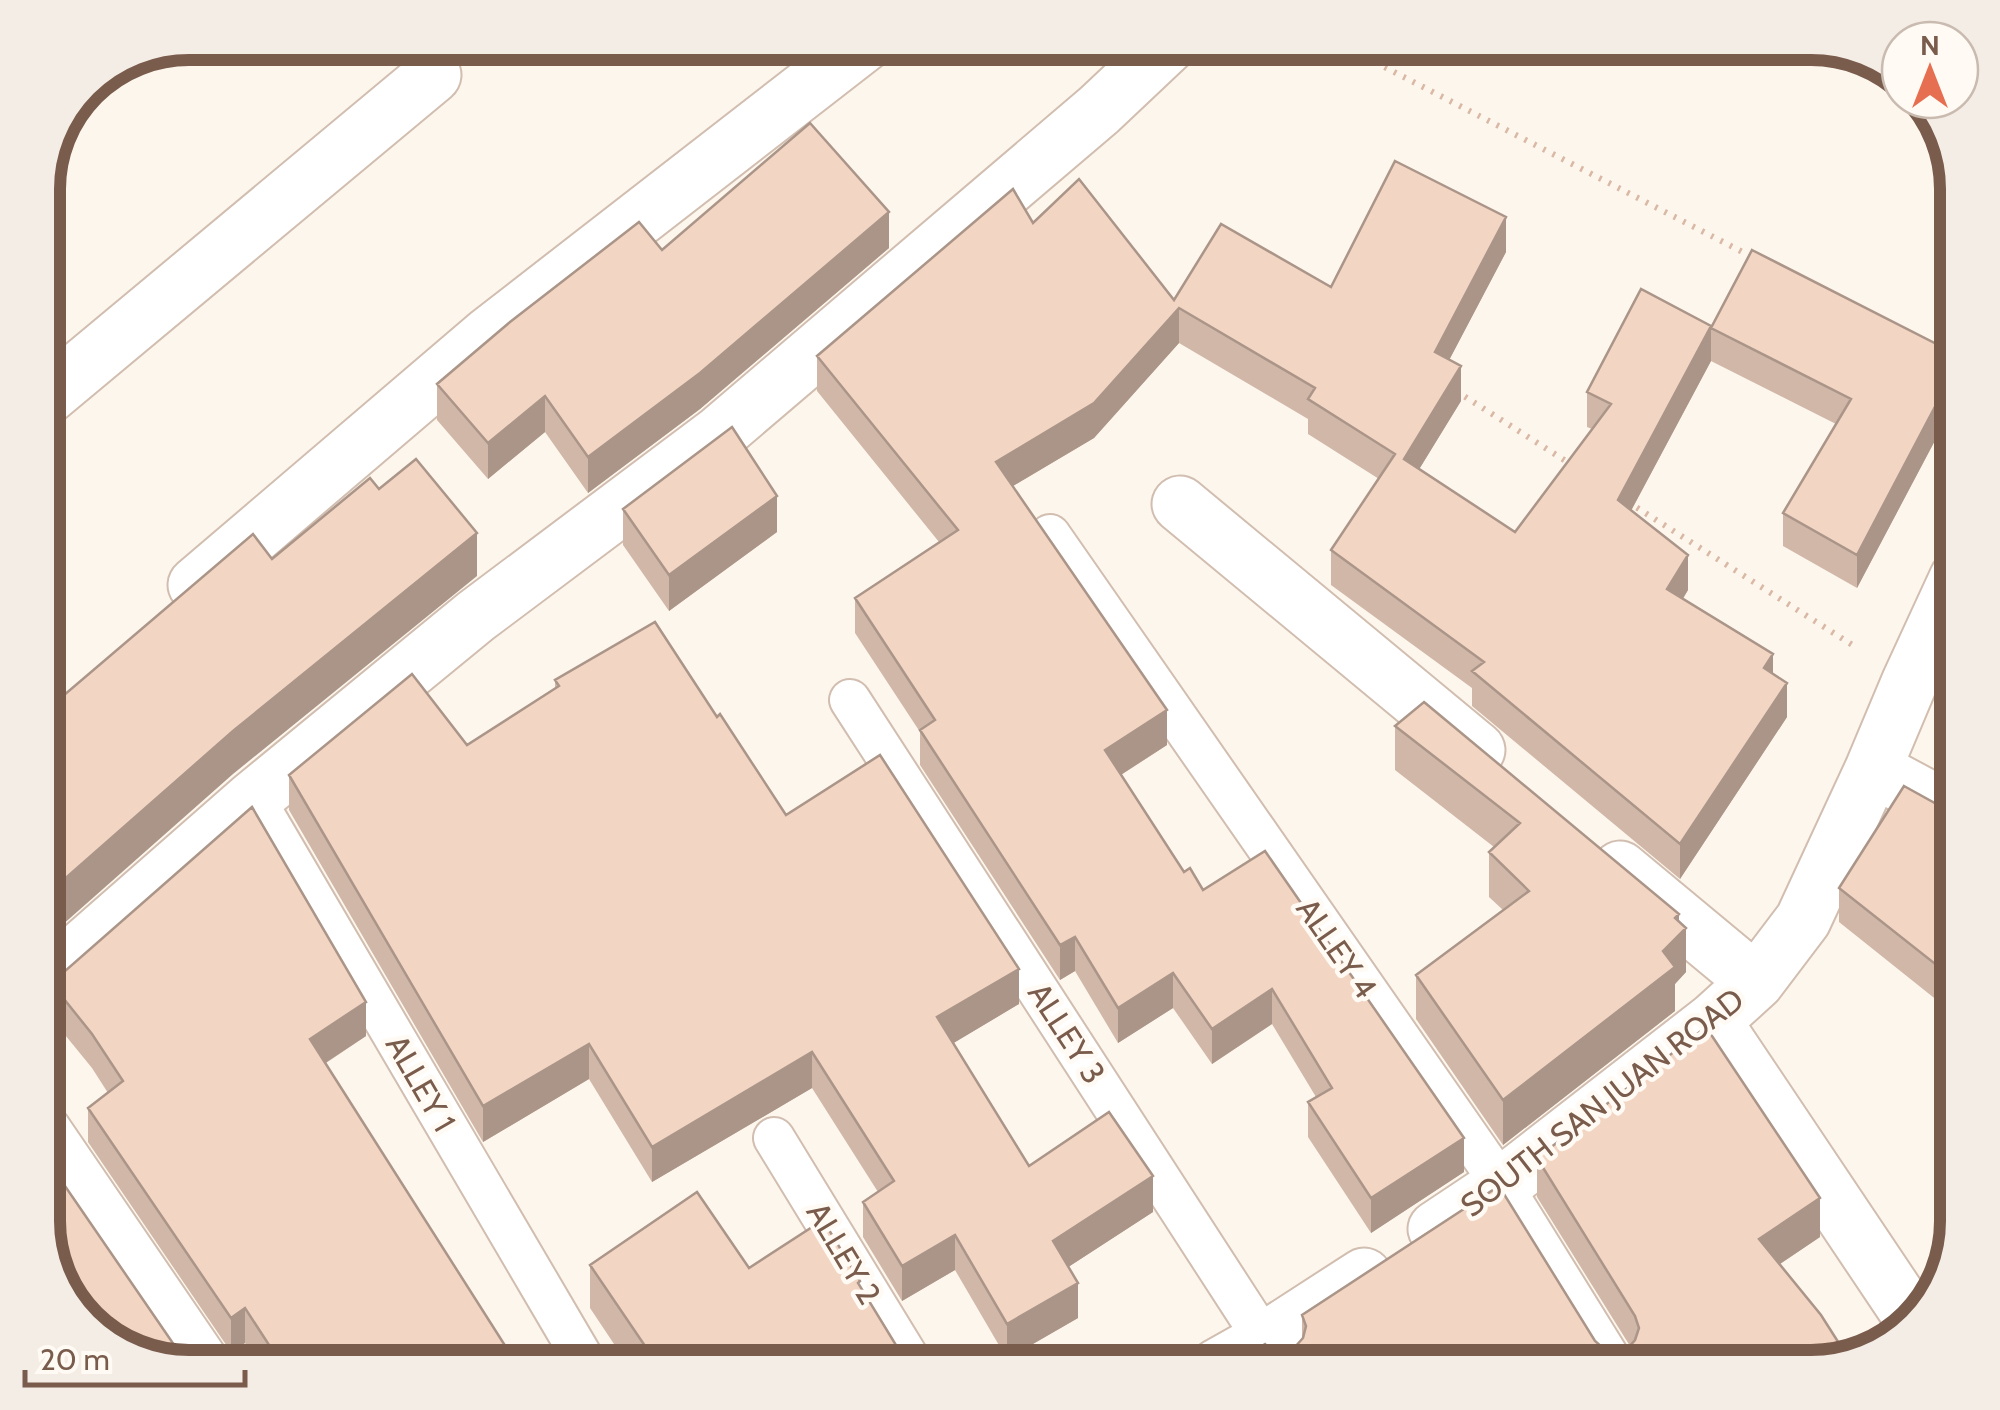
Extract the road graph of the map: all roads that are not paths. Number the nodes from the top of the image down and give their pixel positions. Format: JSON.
{"nodes":[{"id":1,"x":842,"y":60,"type":"edge"},
{"id":2,"x":1151,"y":60,"type":"edge"},
{"id":3,"x":433,"y":75,"type":"dead end"},
{"id":4,"x":60,"y":386,"type":"edge"},
{"id":5,"x":1180,"y":504,"type":"dead end"},
{"id":6,"x":1050,"y":535,"type":"edge"},
{"id":7,"x":162,"y":614,"type":"edge"},
{"id":8,"x":1940,"y":617,"type":"edge"},
{"id":9,"x":850,"y":700,"type":"dead end"},
{"id":10,"x":1873,"y":769,"type":"junction"},
{"id":11,"x":1514,"y":780,"type":"edge"},
{"id":12,"x":254,"y":798,"type":"junction"},
{"id":13,"x":1940,"y":804,"type":"edge"},
{"id":14,"x":1590,"y":844,"type":"edge"},
{"id":15,"x":60,"y":968,"type":"edge"},
{"id":16,"x":1756,"y":982,"type":"junction"},
{"id":17,"x":1713,"y":1021,"type":"junction"},
{"id":18,"x":774,"y":1138,"type":"dead end"},
{"id":19,"x":60,"y":1156,"type":"edge"},
{"id":20,"x":1502,"y":1185,"type":"junction"},
{"id":21,"x":1906,"y":1308,"type":"edge"},
{"id":22,"x":192,"y":1350,"type":"edge"},
{"id":23,"x":577,"y":1350,"type":"edge"},
{"id":24,"x":903,"y":1350,"type":"edge"},
{"id":25,"x":1270,"y":1350,"type":"edge"},
{"id":26,"x":1278,"y":1350,"type":"edge"},
{"id":27,"x":1604,"y":1350,"type":"edge"}],
"edges":[{"from":1,"to":7,"type":"street"},
{"from":2,"to":12,"type":"street"},
{"from":3,"to":4,"type":"street"},
{"from":5,"to":11,"type":"street"},
{"from":6,"to":20,"type":"lane","name":"ALLEY 4"},
{"from":8,"to":10,"type":"street","name":"SOUTH SAN JUAN ROAD"},
{"from":9,"to":25,"type":"lane","name":"ALLEY 3"},
{"from":10,"to":13,"type":"street"},
{"from":10,"to":16,"type":"street","name":"SOUTH SAN JUAN ROAD"},
{"from":12,"to":15,"type":"street"},
{"from":12,"to":23,"type":"lane","name":"ALLEY 1"},
{"from":14,"to":16,"type":"street"},
{"from":16,"to":17,"type":"street","name":"SOUTH SAN JUAN ROAD"},
{"from":17,"to":20,"type":"street","name":"SOUTH SAN JUAN ROAD"},
{"from":17,"to":21,"type":"street"},
{"from":18,"to":24,"type":"lane","name":"ALLEY 2"},
{"from":19,"to":22,"type":"street"},
{"from":20,"to":26,"type":"street","name":"SOUTH SAN JUAN ROAD"},
{"from":20,"to":27,"type":"lane","name":"ALLEY 4"}]}
